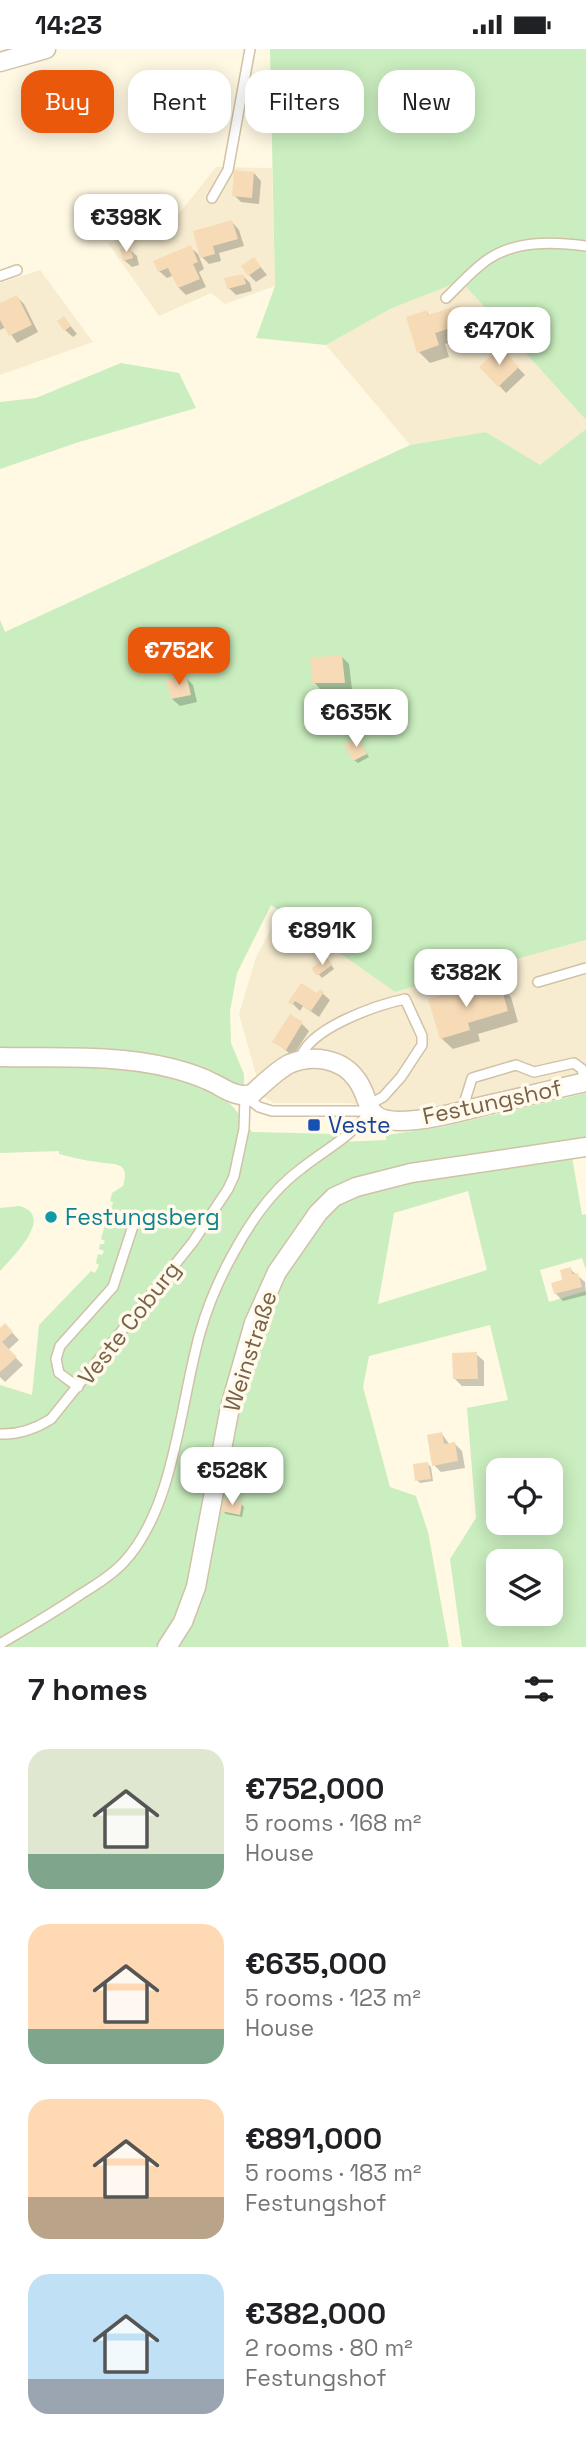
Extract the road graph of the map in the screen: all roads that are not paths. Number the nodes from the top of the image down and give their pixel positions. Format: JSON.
{"nodes":[{"id":1,"x":46,"y":49,"type":"edge"},
{"id":2,"x":250,"y":49,"type":"edge"},
{"id":3,"x":0,"y":62,"type":"edge"},
{"id":4,"x":212,"y":198,"type":"dead end"},
{"id":5,"x":586,"y":246,"type":"edge"},
{"id":6,"x":17,"y":270,"type":"dead end"},
{"id":7,"x":0,"y":276,"type":"edge"},
{"id":8,"x":446,"y":298,"type":"dead end"},
{"id":9,"x":586,"y":968,"type":"edge"},
{"id":10,"x":538,"y":982,"type":"dead end"},
{"id":11,"x":0,"y":1057,"type":"edge"},
{"id":12,"x":300,"y":1061,"type":"junction"},
{"id":13,"x":585,"y":1074,"type":"edge"},
{"id":14,"x":237,"y":1094,"type":"junction"},
{"id":15,"x":369,"y":1108,"type":"junction"},
{"id":16,"x":461,"y":1112,"type":"junction"},
{"id":17,"x":586,"y":1147,"type":"edge"},
{"id":18,"x":133,"y":1226,"type":"dead end"},
{"id":19,"x":78,"y":1387,"type":"junction"},
{"id":20,"x":0,"y":1434,"type":"edge"},
{"id":21,"x":0,"y":1644,"type":"edge"},
{"id":22,"x":167,"y":1647,"type":"edge"}],
"edges":[{"from":1,"to":3,"type":"street"},
{"from":2,"to":4,"type":"lane"},
{"from":5,"to":8,"type":"lane"},
{"from":6,"to":7,"type":"lane"},
{"from":9,"to":10,"type":"lane"},
{"from":11,"to":14,"type":"street"},
{"from":12,"to":14,"type":"street"},
{"from":12,"to":15,"type":"street"},
{"from":12,"to":15,"type":"lane"},
{"from":13,"to":16,"type":"street","name":"Festungshof"},
{"from":13,"to":16,"type":"lane"},
{"from":14,"to":15,"type":"lane"},
{"from":14,"to":19,"type":"lane","name":"Veste Coburg"},
{"from":15,"to":16,"type":"street","name":"Festungshof"},
{"from":15,"to":21,"type":"lane"},
{"from":17,"to":22,"type":"street","name":"Weinstraße"},
{"from":18,"to":19,"type":"lane"},
{"from":19,"to":20,"type":"lane","name":"Veste Coburg"}]}
